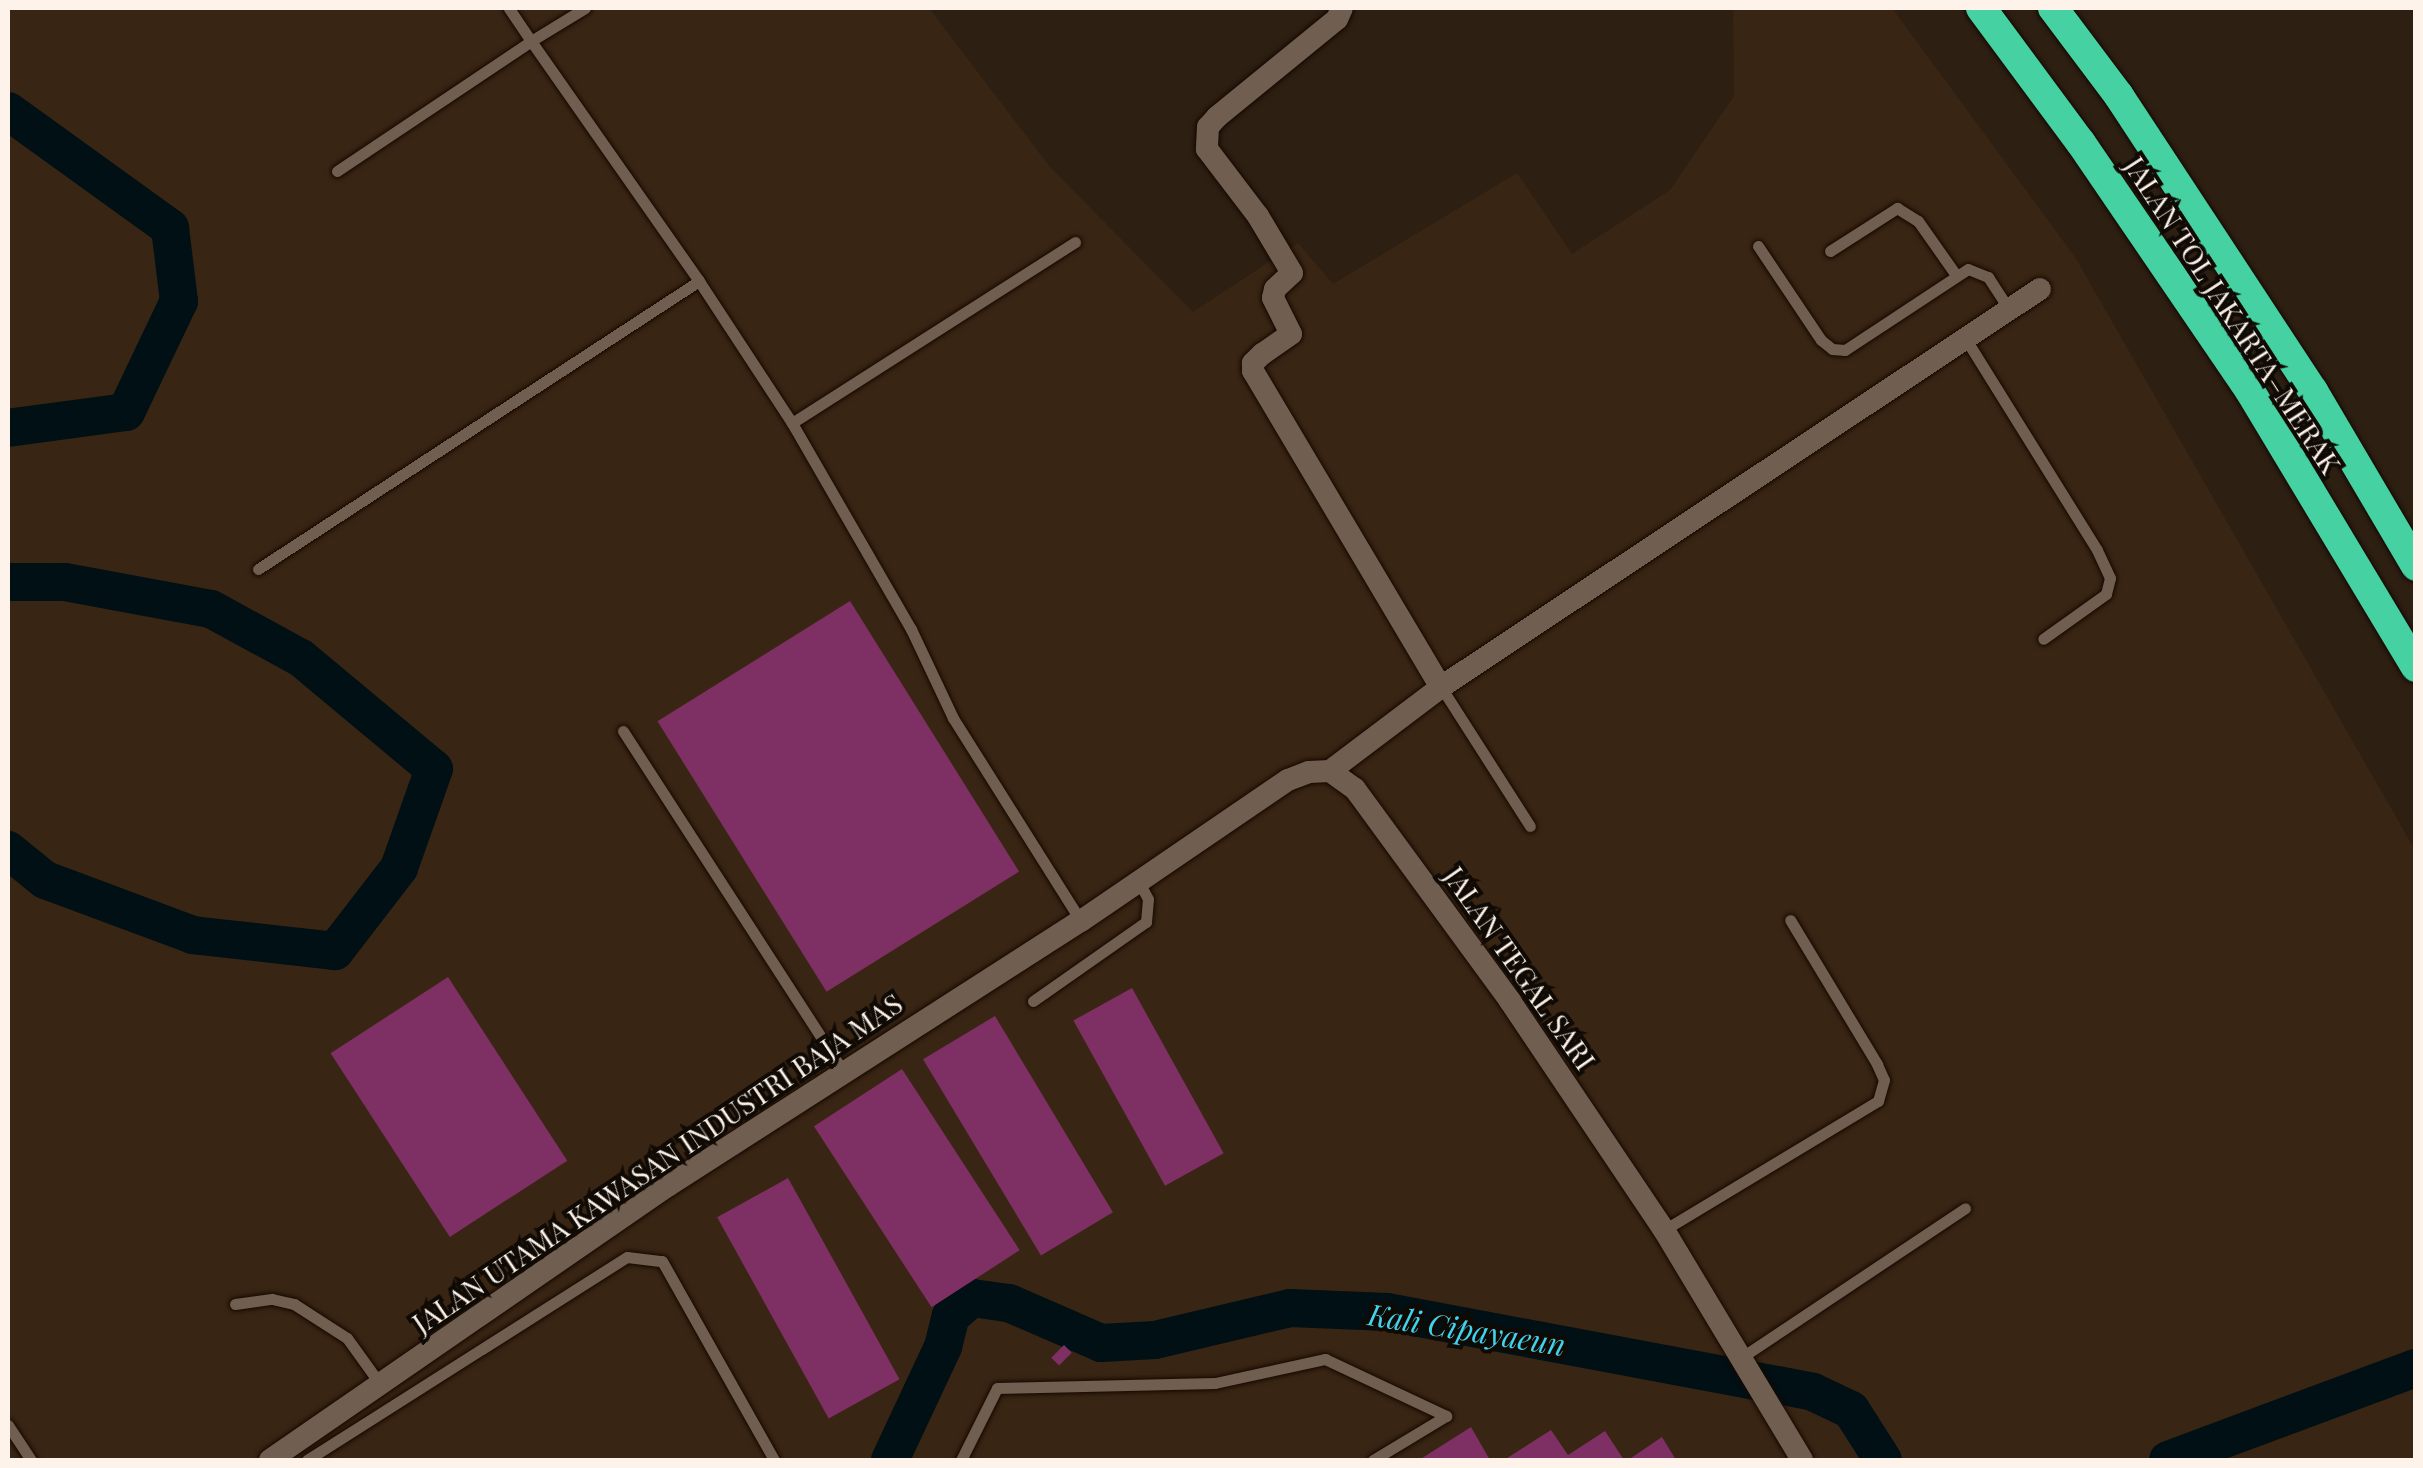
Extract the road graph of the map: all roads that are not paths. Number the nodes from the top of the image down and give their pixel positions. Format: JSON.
{"nodes":[{"id":1,"x":508,"y":8,"type":"edge"},
{"id":2,"x":584,"y":8,"type":"edge"},
{"id":3,"x":1342,"y":8,"type":"edge"},
{"id":4,"x":1981,"y":8,"type":"edge"},
{"id":5,"x":2054,"y":8,"type":"edge"},
{"id":6,"x":530,"y":41,"type":"junction"},
{"id":7,"x":337,"y":171,"type":"dead end"},
{"id":8,"x":1075,"y":242,"type":"dead end"},
{"id":9,"x":1758,"y":246,"type":"dead end"},
{"id":10,"x":1830,"y":251,"type":"dead end"},
{"id":11,"x":1956,"y":275,"type":"junction"},
{"id":12,"x":699,"y":281,"type":"junction"},
{"id":13,"x":2040,"y":289,"type":"dead end"},
{"id":14,"x":2008,"y":309,"type":"junction"},
{"id":15,"x":1967,"y":341,"type":"junction"},
{"id":16,"x":792,"y":423,"type":"junction"},
{"id":17,"x":2416,"y":566,"type":"edge"},
{"id":18,"x":258,"y":569,"type":"dead end"},
{"id":19,"x":2043,"y":639,"type":"dead end"},
{"id":20,"x":2416,"y":668,"type":"edge"},
{"id":21,"x":1440,"y":687,"type":"junction"},
{"id":22,"x":624,"y":731,"type":"dead end"},
{"id":23,"x":1330,"y":771,"type":"junction"},
{"id":24,"x":1530,"y":826,"type":"dead end"},
{"id":25,"x":1139,"y":882,"type":"junction"},
{"id":26,"x":1790,"y":920,"type":"dead end"},
{"id":27,"x":1081,"y":921,"type":"junction"},
{"id":28,"x":1033,"y":1001,"type":"dead end"},
{"id":29,"x":845,"y":1074,"type":"junction"},
{"id":30,"x":1965,"y":1208,"type":"dead end"},
{"id":31,"x":1664,"y":1230,"type":"junction"},
{"id":32,"x":235,"y":1304,"type":"dead end"},
{"id":33,"x":1746,"y":1365,"type":"junction"},
{"id":34,"x":380,"y":1384,"type":"junction"},
{"id":35,"x":8,"y":1425,"type":"edge"},
{"id":36,"x":31,"y":1460,"type":"edge"},
{"id":37,"x":270,"y":1460,"type":"edge"},
{"id":38,"x":307,"y":1460,"type":"edge"},
{"id":39,"x":774,"y":1460,"type":"edge"},
{"id":40,"x":960,"y":1460,"type":"edge"},
{"id":41,"x":1373,"y":1460,"type":"edge"},
{"id":42,"x":1802,"y":1460,"type":"edge"}],
"edges":[{"from":1,"to":6,"type":"lane"},
{"from":2,"to":6,"type":"lane"},
{"from":3,"to":21,"type":"street"},
{"from":4,"to":20,"type":"highway","name":"JALAN TOL JAKARTA–MERAK"},
{"from":5,"to":17,"type":"highway","name":"JALAN TOL JAKARTA–MERAK"},
{"from":6,"to":7,"type":"lane"},
{"from":6,"to":12,"type":"lane"},
{"from":8,"to":16,"type":"lane"},
{"from":9,"to":11,"type":"lane"},
{"from":10,"to":11,"type":"lane"},
{"from":11,"to":14,"type":"lane"},
{"from":12,"to":16,"type":"lane"},
{"from":12,"to":18,"type":"lane"},
{"from":13,"to":14,"type":"street"},
{"from":14,"to":15,"type":"street"},
{"from":15,"to":19,"type":"lane"},
{"from":15,"to":21,"type":"street"},
{"from":16,"to":27,"type":"lane"},
{"from":21,"to":23,"type":"street"},
{"from":21,"to":24,"type":"lane"},
{"from":22,"to":29,"type":"lane"},
{"from":23,"to":25,"type":"street"},
{"from":23,"to":31,"type":"street","name":"JALAN TEGAL SARI"},
{"from":25,"to":27,"type":"street"},
{"from":25,"to":28,"type":"lane"},
{"from":26,"to":31,"type":"lane"},
{"from":27,"to":29,"type":"street","name":"JALAN UTAMA KAWASAN INDUSTRI BAJA MAS"},
{"from":29,"to":34,"type":"street","name":"JALAN UTAMA KAWASAN INDUSTRI BAJA MAS"},
{"from":30,"to":33,"type":"lane"},
{"from":31,"to":33,"type":"street","name":"JALAN TEGAL SARI"},
{"from":32,"to":34,"type":"lane"},
{"from":33,"to":42,"type":"street","name":"JALAN TEGAL SARI"},
{"from":34,"to":37,"type":"street","name":"JALAN UTAMA KAWASAN INDUSTRI BAJA MAS"},
{"from":35,"to":36,"type":"lane"},
{"from":38,"to":39,"type":"lane"},
{"from":40,"to":41,"type":"lane"}]}
